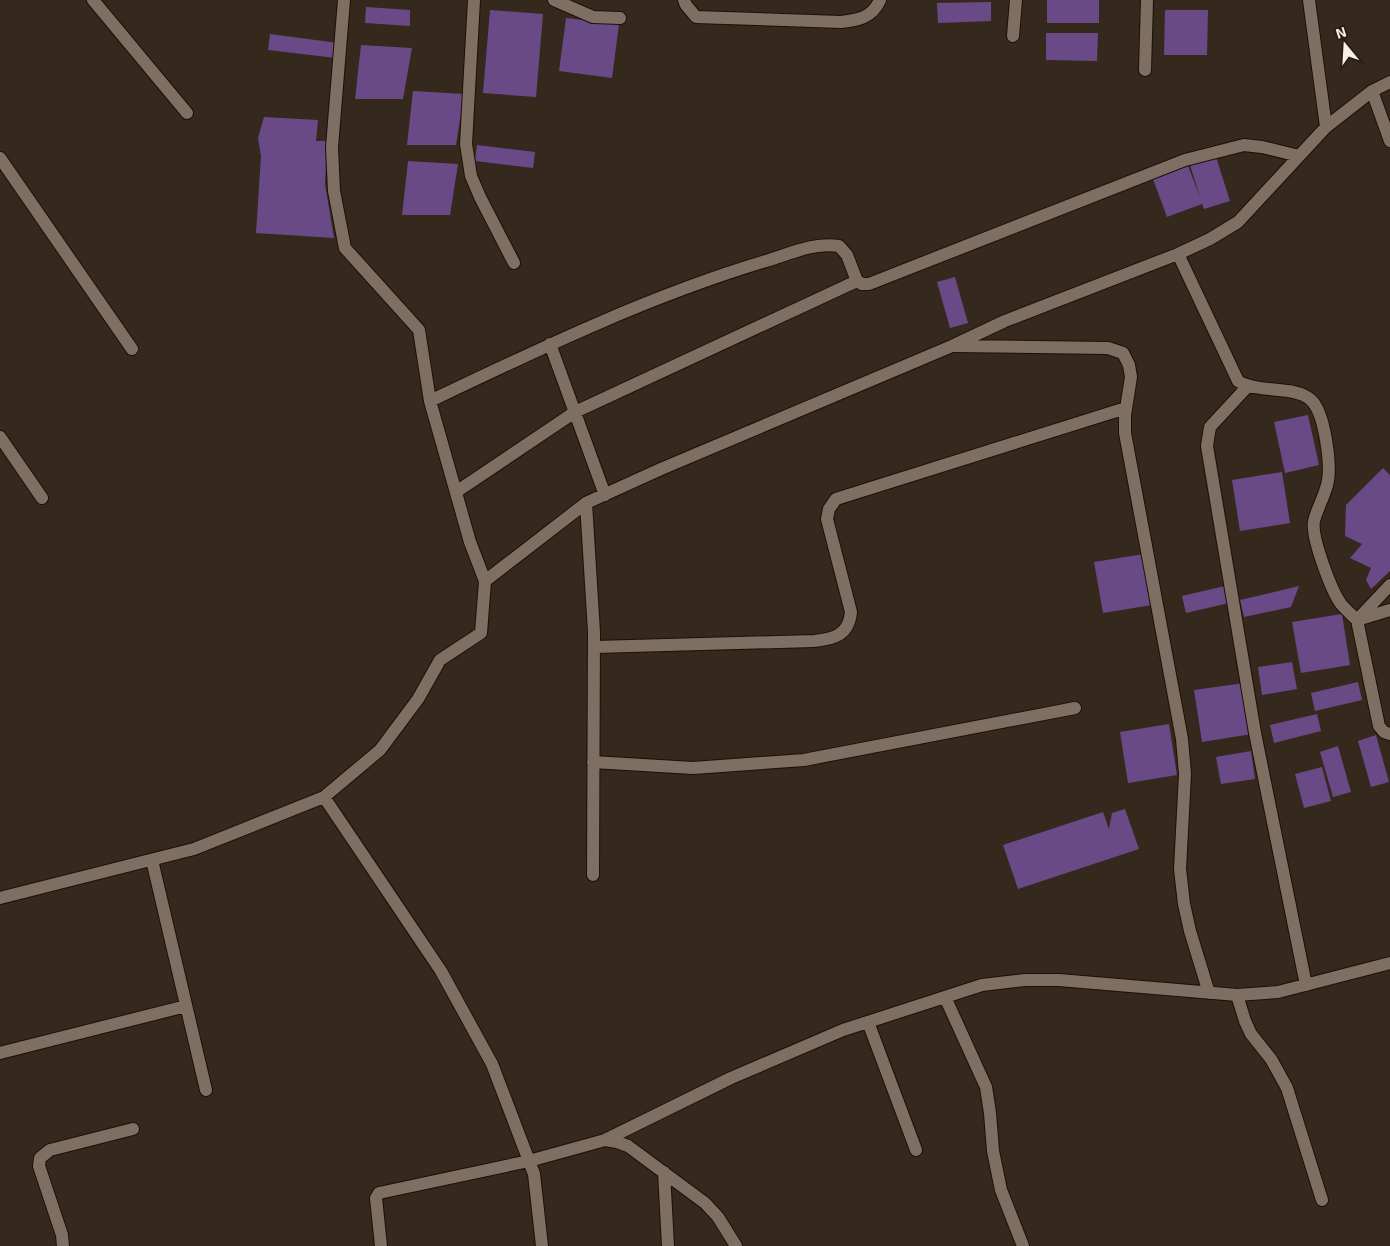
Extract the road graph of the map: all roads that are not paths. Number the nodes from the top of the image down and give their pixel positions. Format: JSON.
{"nodes":[{"id":1,"x":93,"y":0,"type":"edge"},
{"id":2,"x":344,"y":0,"type":"edge"},
{"id":3,"x":474,"y":0,"type":"edge"},
{"id":4,"x":554,"y":0,"type":"edge"},
{"id":5,"x":684,"y":0,"type":"edge"},
{"id":6,"x":880,"y":0,"type":"edge"},
{"id":7,"x":1016,"y":0,"type":"edge"},
{"id":8,"x":1147,"y":0,"type":"edge"},
{"id":9,"x":1309,"y":0,"type":"edge"},
{"id":10,"x":620,"y":18,"type":"dead end"},
{"id":11,"x":1013,"y":36,"type":"dead end"},
{"id":12,"x":1145,"y":70,"type":"dead end"},
{"id":13,"x":1390,"y":82,"type":"edge"},
{"id":14,"x":1372,"y":90,"type":"junction"},
{"id":15,"x":187,"y":113,"type":"dead end"},
{"id":16,"x":1326,"y":127,"type":"junction"},
{"id":17,"x":1390,"y":141,"type":"edge"},
{"id":18,"x":1299,"y":156,"type":"junction"},
{"id":19,"x":0,"y":158,"type":"edge"},
{"id":20,"x":1178,"y":254,"type":"junction"},
{"id":21,"x":514,"y":263,"type":"dead end"},
{"id":22,"x":857,"y":282,"type":"junction"},
{"id":23,"x":550,"y":344,"type":"junction"},
{"id":24,"x":952,"y":346,"type":"junction"},
{"id":25,"x":132,"y":349,"type":"dead end"},
{"id":26,"x":1247,"y":387,"type":"junction"},
{"id":27,"x":430,"y":401,"type":"junction"},
{"id":28,"x":1126,"y":408,"type":"junction"},
{"id":29,"x":575,"y":412,"type":"junction"},
{"id":30,"x":0,"y":437,"type":"edge"},
{"id":31,"x":456,"y":492,"type":"junction"},
{"id":32,"x":605,"y":495,"type":"junction"},
{"id":33,"x":42,"y":498,"type":"dead end"},
{"id":34,"x":586,"y":503,"type":"junction"},
{"id":35,"x":485,"y":581,"type":"junction"},
{"id":36,"x":1390,"y":585,"type":"edge"},
{"id":37,"x":1390,"y":610,"type":"edge"},
{"id":38,"x":1358,"y":620,"type":"junction"},
{"id":39,"x":594,"y":647,"type":"junction"},
{"id":40,"x":1075,"y":708,"type":"dead end"},
{"id":41,"x":1390,"y":734,"type":"edge"},
{"id":42,"x":593,"y":762,"type":"junction"},
{"id":43,"x":324,"y":797,"type":"junction"},
{"id":44,"x":152,"y":860,"type":"junction"},
{"id":45,"x":593,"y":875,"type":"dead end"},
{"id":46,"x":0,"y":898,"type":"edge"},
{"id":47,"x":1390,"y":963,"type":"edge"},
{"id":48,"x":1306,"y":985,"type":"junction"},
{"id":49,"x":1209,"y":993,"type":"junction"},
{"id":50,"x":1237,"y":995,"type":"junction"},
{"id":51,"x":945,"y":997,"type":"junction"},
{"id":52,"x":186,"y":1006,"type":"junction"},
{"id":53,"x":868,"y":1022,"type":"junction"},
{"id":54,"x":0,"y":1053,"type":"edge"},
{"id":55,"x":206,"y":1090,"type":"dead end"},
{"id":56,"x":133,"y":1129,"type":"dead end"},
{"id":57,"x":605,"y":1140,"type":"junction"},
{"id":58,"x":916,"y":1150,"type":"dead end"},
{"id":59,"x":529,"y":1161,"type":"junction"},
{"id":60,"x":664,"y":1172,"type":"junction"},
{"id":61,"x":1322,"y":1200,"type":"dead end"},
{"id":62,"x":63,"y":1246,"type":"edge"},
{"id":63,"x":381,"y":1246,"type":"edge"},
{"id":64,"x":542,"y":1246,"type":"edge"},
{"id":65,"x":668,"y":1246,"type":"edge"},
{"id":66,"x":736,"y":1246,"type":"edge"},
{"id":67,"x":1023,"y":1246,"type":"edge"}],
"edges":[{"from":1,"to":15,"type":"street"},
{"from":2,"to":27,"type":"street"},
{"from":3,"to":21,"type":"street"},
{"from":4,"to":10,"type":"street"},
{"from":5,"to":6,"type":"street"},
{"from":7,"to":11,"type":"street"},
{"from":8,"to":12,"type":"street"},
{"from":9,"to":16,"type":"street"},
{"from":13,"to":14,"type":"street"},
{"from":14,"to":16,"type":"street"},
{"from":14,"to":17,"type":"street"},
{"from":16,"to":18,"type":"street"},
{"from":18,"to":20,"type":"street"},
{"from":18,"to":22,"type":"street"},
{"from":19,"to":25,"type":"street"},
{"from":20,"to":24,"type":"street"},
{"from":20,"to":26,"type":"street"},
{"from":22,"to":23,"type":"street"},
{"from":22,"to":29,"type":"street"},
{"from":23,"to":27,"type":"street"},
{"from":23,"to":29,"type":"street"},
{"from":24,"to":28,"type":"street"},
{"from":24,"to":32,"type":"street"},
{"from":26,"to":38,"type":"street"},
{"from":26,"to":48,"type":"street"},
{"from":27,"to":31,"type":"street"},
{"from":28,"to":39,"type":"street"},
{"from":28,"to":49,"type":"street"},
{"from":29,"to":31,"type":"street"},
{"from":29,"to":32,"type":"street"},
{"from":30,"to":33,"type":"street"},
{"from":31,"to":35,"type":"street"},
{"from":32,"to":34,"type":"street"},
{"from":34,"to":35,"type":"street"},
{"from":34,"to":39,"type":"street"},
{"from":35,"to":43,"type":"street"},
{"from":36,"to":38,"type":"street"},
{"from":37,"to":38,"type":"street"},
{"from":38,"to":41,"type":"street"},
{"from":39,"to":42,"type":"street"},
{"from":40,"to":42,"type":"street"},
{"from":42,"to":45,"type":"street"},
{"from":43,"to":44,"type":"street"},
{"from":43,"to":59,"type":"street"},
{"from":44,"to":46,"type":"street"},
{"from":44,"to":52,"type":"street"},
{"from":47,"to":48,"type":"street"},
{"from":48,"to":50,"type":"street"},
{"from":49,"to":50,"type":"street"},
{"from":49,"to":51,"type":"street"},
{"from":50,"to":61,"type":"street"},
{"from":51,"to":53,"type":"street"},
{"from":51,"to":67,"type":"street"},
{"from":52,"to":54,"type":"street"},
{"from":52,"to":55,"type":"street"},
{"from":53,"to":57,"type":"street"},
{"from":53,"to":58,"type":"street"},
{"from":56,"to":62,"type":"street"},
{"from":57,"to":59,"type":"street"},
{"from":57,"to":60,"type":"street"},
{"from":59,"to":63,"type":"street"},
{"from":59,"to":64,"type":"street"},
{"from":60,"to":65,"type":"street"},
{"from":60,"to":66,"type":"street"}]}
